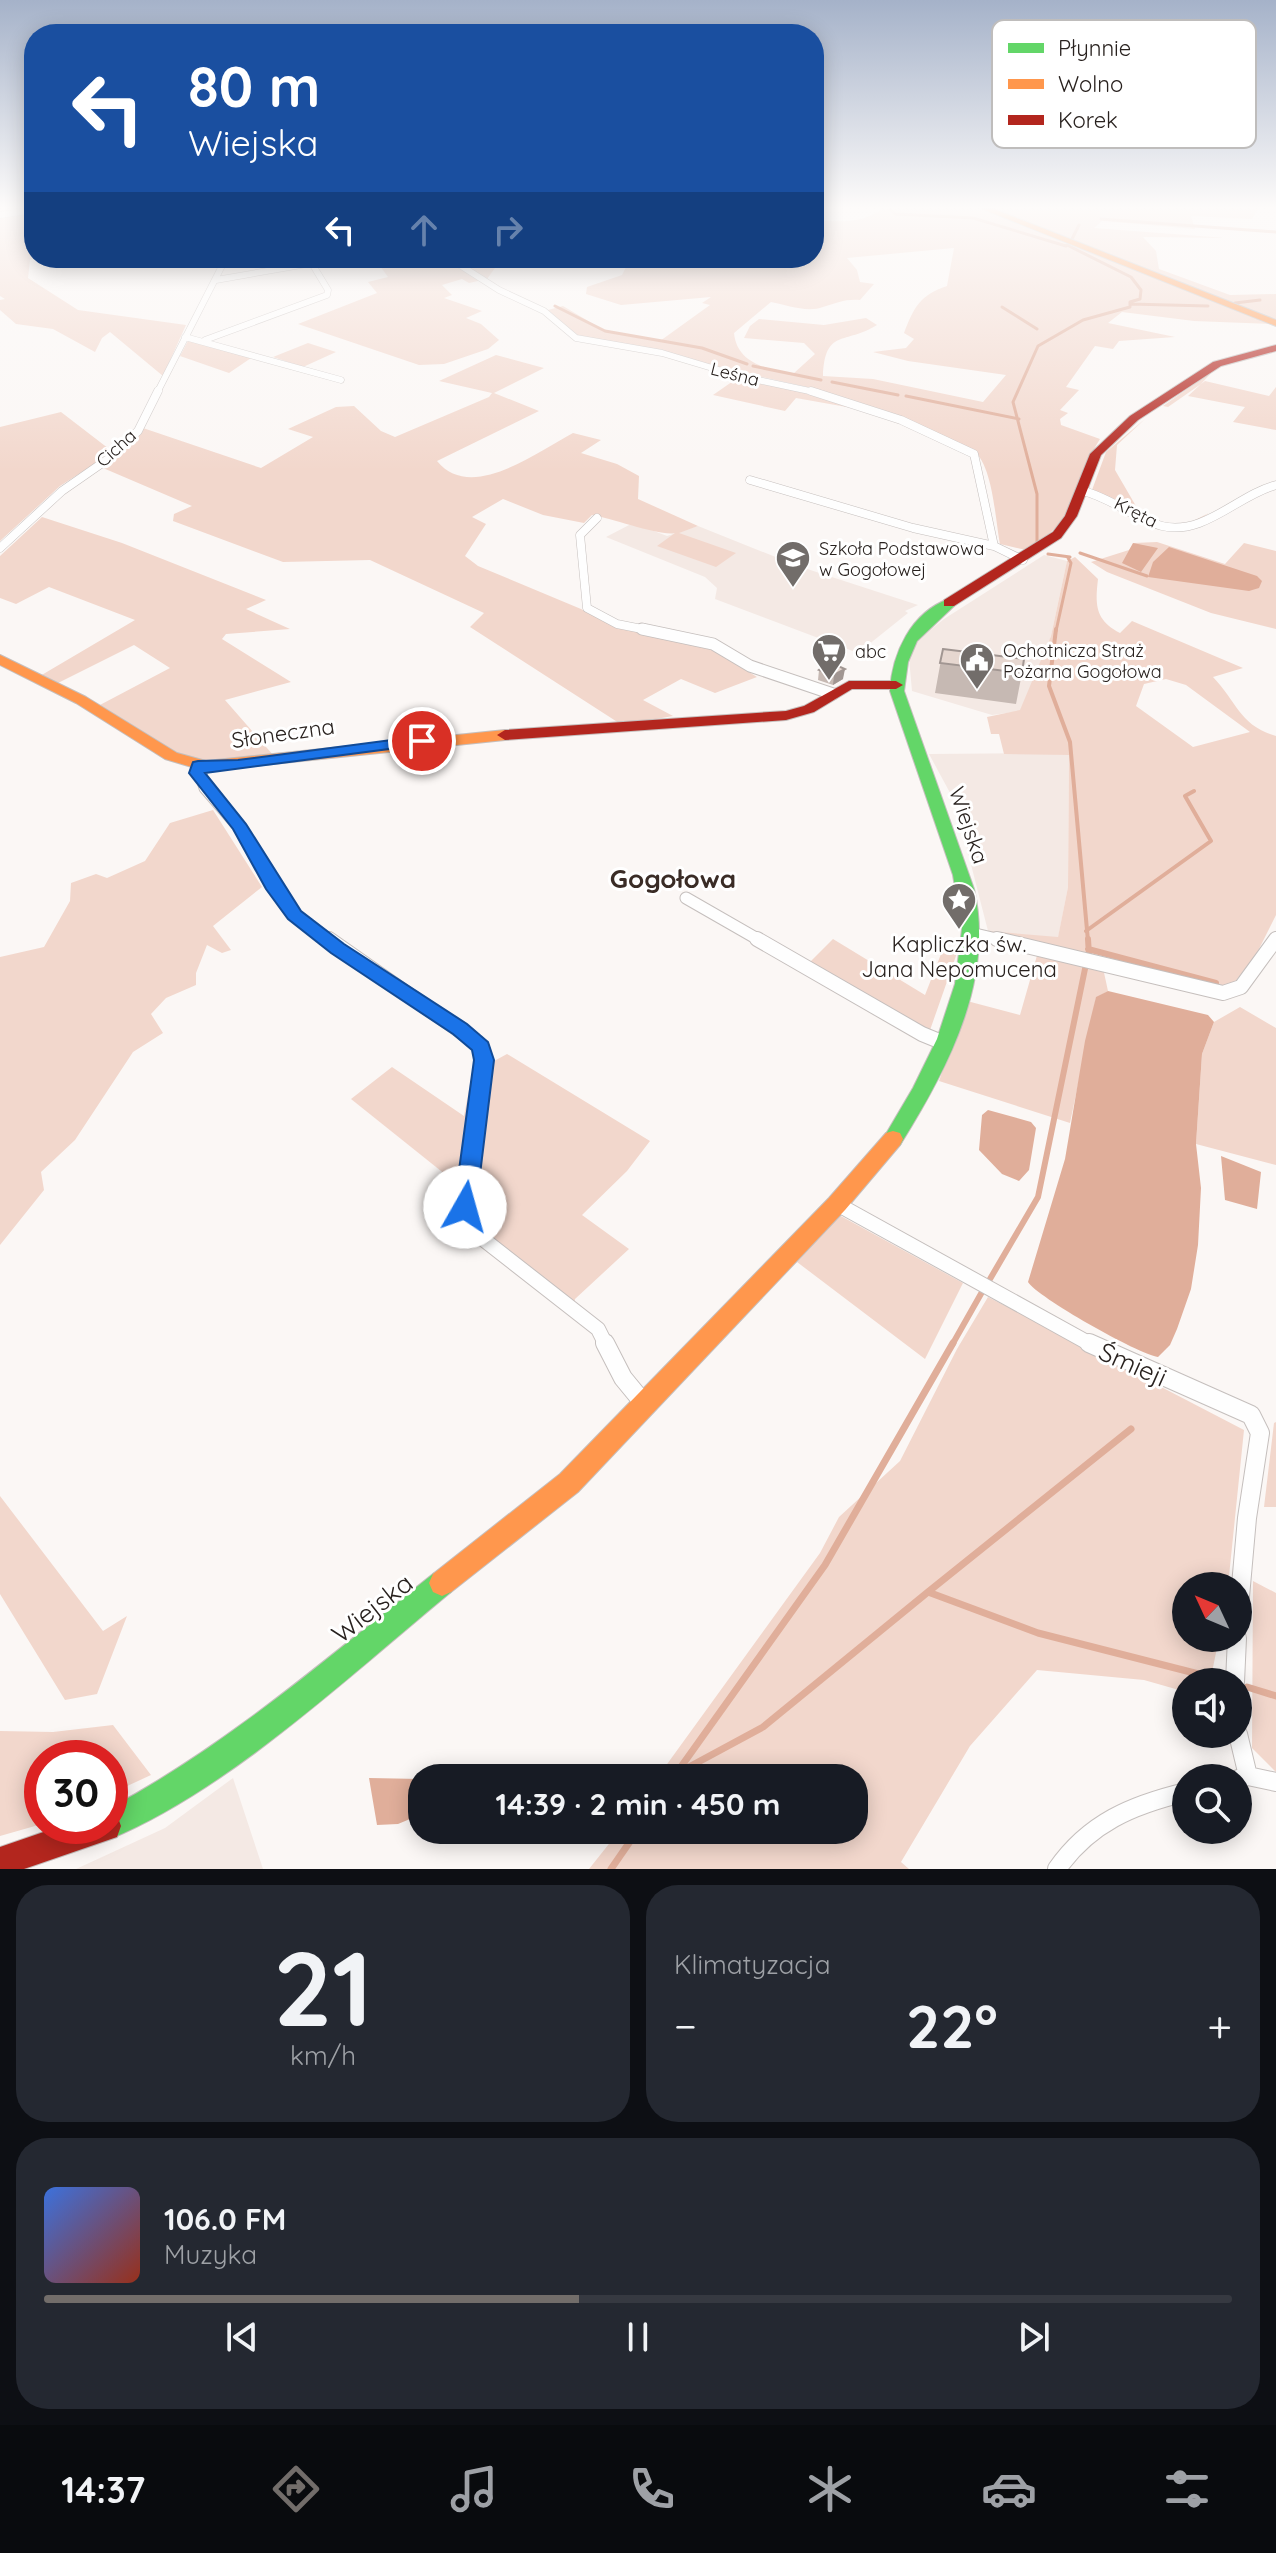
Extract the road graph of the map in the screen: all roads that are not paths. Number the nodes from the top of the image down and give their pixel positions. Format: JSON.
{"nodes":[{"id":1,"x":207,"y":296,"type":"edge"},
{"id":2,"x":324,"y":296,"type":"edge"},
{"id":3,"x":510,"y":296,"type":"edge"},
{"id":4,"x":1208,"y":296,"type":"edge"},
{"id":5,"x":1276,"y":323,"type":"edge"},
{"id":6,"x":185,"y":337,"type":"junction"},
{"id":7,"x":205,"y":340,"type":"junction"},
{"id":8,"x":1276,"y":348,"type":"edge"},
{"id":9,"x":341,"y":380,"type":"dead end"},
{"id":10,"x":750,"y":480,"type":"dead end"},
{"id":11,"x":1276,"y":485,"type":"edge"},
{"id":12,"x":1083,"y":491,"type":"junction"},
{"id":13,"x":597,"y":518,"type":"dead end"},
{"id":14,"x":994,"y":546,"type":"junction"},
{"id":15,"x":0,"y":548,"type":"edge"},
{"id":16,"x":1023,"y":560,"type":"junction"},
{"id":17,"x":0,"y":659,"type":"edge"},
{"id":18,"x":896,"y":685,"type":"junction"},
{"id":19,"x":833,"y":694,"type":"junction"},
{"id":20,"x":198,"y":766,"type":"junction"},
{"id":21,"x":686,"y":898,"type":"dead end"},
{"id":22,"x":971,"y":933,"type":"junction"},
{"id":23,"x":1276,"y":939,"type":"edge"},
{"id":24,"x":944,"y":1043,"type":"junction"},
{"id":25,"x":837,"y":1204,"type":"junction"},
{"id":26,"x":646,"y":1406,"type":"junction"},
{"id":27,"x":1242,"y":1572,"type":"edge"},
{"id":28,"x":1252,"y":1778,"type":"edge"},
{"id":29,"x":1276,"y":1782,"type":"edge"},
{"id":30,"x":1172,"y":1795,"type":"edge"},
{"id":31,"x":128,"y":1815,"type":"edge"},
{"id":32,"x":53,"y":1844,"type":"edge"},
{"id":33,"x":0,"y":1862,"type":"edge"},
{"id":34,"x":1057,"y":1869,"type":"edge"}],
"edges":[{"from":1,"to":6,"type":"street"},
{"from":2,"to":7,"type":"street"},
{"from":3,"to":14,"type":"street","name":"Leśna"},
{"from":4,"to":5,"type":"street"},
{"from":6,"to":7,"type":"street"},
{"from":6,"to":15,"type":"street","name":"Cicha"},
{"from":7,"to":9,"type":"street"},
{"from":8,"to":12,"type":"street"},
{"from":10,"to":14,"type":"street"},
{"from":11,"to":12,"type":"street","name":"Kręta"},
{"from":12,"to":16,"type":"street"},
{"from":13,"to":19,"type":"street"},
{"from":14,"to":16,"type":"street"},
{"from":16,"to":18,"type":"street"},
{"from":17,"to":20,"type":"street","name":"Słoneczna"},
{"from":18,"to":19,"type":"street","name":"Słoneczna"},
{"from":18,"to":22,"type":"street","name":"Wiejska"},
{"from":19,"to":20,"type":"street","name":"Słoneczna"},
{"from":20,"to":26,"type":"street"},
{"from":21,"to":24,"type":"street"},
{"from":22,"to":23,"type":"street"},
{"from":22,"to":24,"type":"street","name":"Wiejska"},
{"from":24,"to":25,"type":"street","name":"Wiejska"},
{"from":25,"to":26,"type":"street","name":"Wiejska"},
{"from":25,"to":27,"type":"street","name":"Śmieji"},
{"from":26,"to":31,"type":"street","name":"Wiejska"},
{"from":28,"to":29,"type":"street"},
{"from":30,"to":34,"type":"street"},
{"from":32,"to":33,"type":"street","name":"Wiejska"}]}
